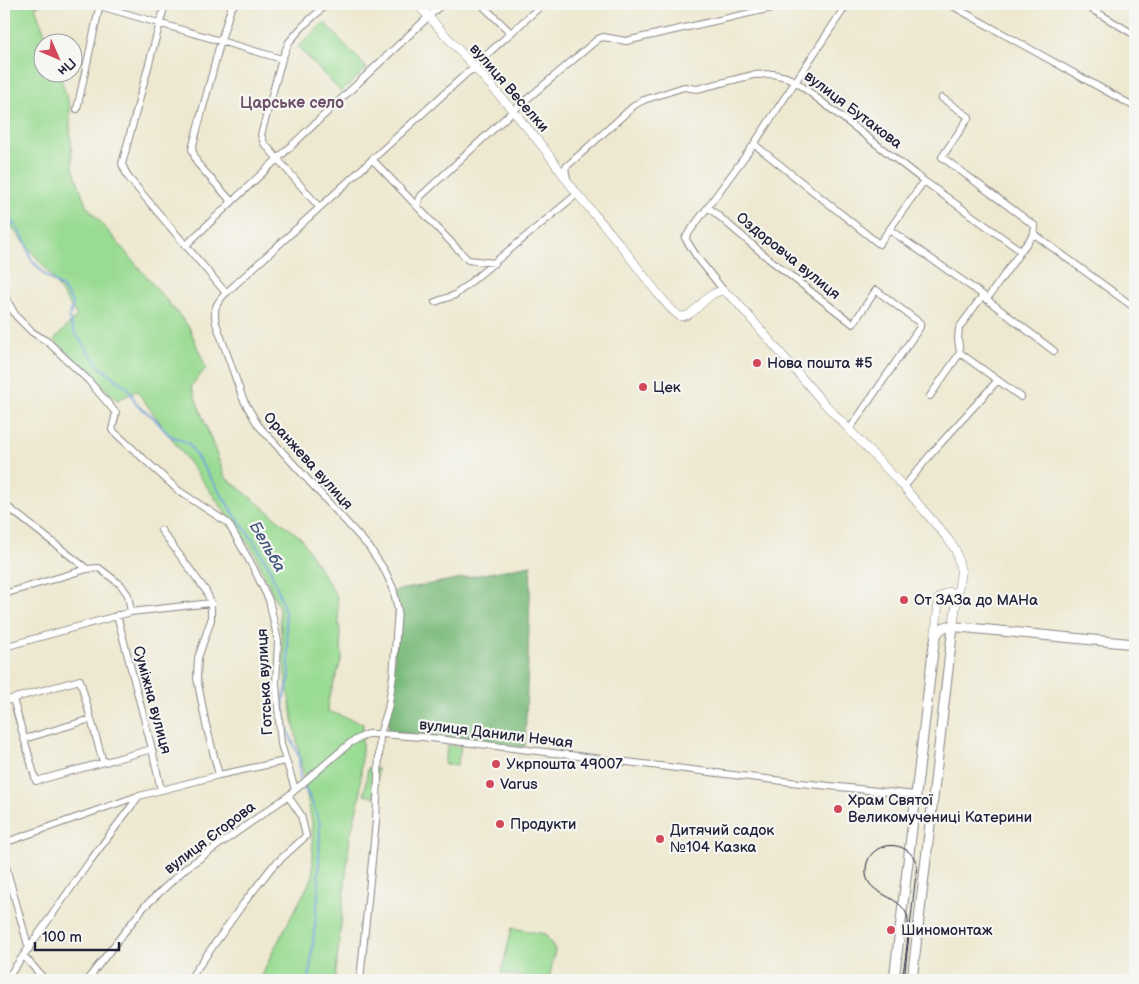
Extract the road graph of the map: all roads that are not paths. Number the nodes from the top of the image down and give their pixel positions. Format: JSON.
{"nodes":[{"id":1,"x":165,"y":4,"type":"edge"},
{"id":2,"x":234,"y":4,"type":"edge"},
{"id":3,"x":327,"y":4,"type":"edge"},
{"id":4,"x":417,"y":4,"type":"edge"},
{"id":5,"x":442,"y":4,"type":"edge"},
{"id":6,"x":481,"y":4,"type":"edge"},
{"id":7,"x":542,"y":4,"type":"edge"},
{"id":8,"x":790,"y":4,"type":"edge"},
{"id":9,"x":847,"y":4,"type":"edge"},
{"id":10,"x":949,"y":4,"type":"edge"},
{"id":11,"x":1083,"y":4,"type":"edge"},
{"id":12,"x":100,"y":5,"type":"edge"},
{"id":13,"x":428,"y":16,"type":"junction"},
{"id":14,"x":160,"y":23,"type":"junction"},
{"id":15,"x":510,"y":32,"type":"junction"},
{"id":16,"x":1135,"y":35,"type":"edge"},
{"id":17,"x":220,"y":40,"type":"junction"},
{"id":18,"x":282,"y":59,"type":"junction"},
{"id":19,"x":474,"y":68,"type":"junction"},
{"id":20,"x":795,"y":81,"type":"junction"},
{"id":21,"x":942,"y":98,"type":"dead end"},
{"id":22,"x":1135,"y":107,"type":"edge"},
{"id":23,"x":77,"y":108,"type":"dead end"},
{"id":24,"x":513,"y":111,"type":"junction"},
{"id":25,"x":754,"y":144,"type":"junction"},
{"id":26,"x":278,"y":158,"type":"junction"},
{"id":27,"x":372,"y":159,"type":"junction"},
{"id":28,"x":568,"y":182,"type":"junction"},
{"id":29,"x":924,"y":182,"type":"junction"},
{"id":30,"x":577,"y":194,"type":"junction"},
{"id":31,"x":232,"y":202,"type":"junction"},
{"id":32,"x":417,"y":205,"type":"junction"},
{"id":33,"x":319,"y":207,"type":"junction"},
{"id":34,"x":708,"y":207,"type":"junction"},
{"id":35,"x":890,"y":230,"type":"junction"},
{"id":36,"x":1034,"y":234,"type":"junction"},
{"id":37,"x":185,"y":246,"type":"junction"},
{"id":38,"x":1021,"y":251,"type":"junction"},
{"id":39,"x":495,"y":263,"type":"junction"},
{"id":40,"x":724,"y":291,"type":"junction"},
{"id":41,"x":226,"y":293,"type":"junction"},
{"id":42,"x":4,"y":295,"type":"edge"},
{"id":43,"x":985,"y":297,"type":"junction"},
{"id":44,"x":436,"y":302,"type":"dead end"},
{"id":45,"x":1135,"y":308,"type":"edge"},
{"id":46,"x":1054,"y":351,"type":"dead end"},
{"id":47,"x":960,"y":353,"type":"junction"},
{"id":48,"x":998,"y":380,"type":"junction"},
{"id":49,"x":930,"y":396,"type":"dead end"},
{"id":50,"x":1021,"y":397,"type":"dead end"},
{"id":51,"x":849,"y":430,"type":"junction"},
{"id":52,"x":904,"y":486,"type":"junction"},
{"id":53,"x":4,"y":504,"type":"edge"},
{"id":54,"x":161,"y":530,"type":"dead end"},
{"id":55,"x":87,"y":569,"type":"junction"},
{"id":56,"x":957,"y":593,"type":"junction"},
{"id":57,"x":4,"y":594,"type":"edge"},
{"id":58,"x":211,"y":604,"type":"junction"},
{"id":59,"x":131,"y":612,"type":"junction"},
{"id":60,"x":117,"y":616,"type":"junction"},
{"id":61,"x":953,"y":626,"type":"junction"},
{"id":62,"x":935,"y":636,"type":"junction"},
{"id":63,"x":1135,"y":644,"type":"edge"},
{"id":64,"x":4,"y":647,"type":"edge"},
{"id":65,"x":13,"y":699,"type":"junction"},
{"id":66,"x":4,"y":701,"type":"edge"},
{"id":67,"x":91,"y":719,"type":"junction"},
{"id":68,"x":380,"y":734,"type":"junction"},
{"id":69,"x":24,"y":739,"type":"junction"},
{"id":70,"x":152,"y":749,"type":"junction"},
{"id":71,"x":285,"y":761,"type":"junction"},
{"id":72,"x":103,"y":762,"type":"junction"},
{"id":73,"x":918,"y":774,"type":"junction"},
{"id":74,"x":219,"y":775,"type":"junction"},
{"id":75,"x":936,"y":776,"type":"junction"},
{"id":76,"x":306,"y":780,"type":"joint"},
{"id":77,"x":297,"y":788,"type":"junction"},
{"id":78,"x":161,"y":790,"type":"junction"},
{"id":79,"x":916,"y":795,"type":"junction"},
{"id":80,"x":139,"y":796,"type":"junction"},
{"id":81,"x":288,"y":796,"type":"junction"},
{"id":82,"x":4,"y":843,"type":"edge"},
{"id":83,"x":4,"y":860,"type":"edge"},
{"id":84,"x":29,"y":949,"type":"junction"},
{"id":85,"x":24,"y":956,"type":"junction"},
{"id":86,"x":6,"y":980,"type":"edge"},
{"id":87,"x":45,"y":980,"type":"edge"},
{"id":88,"x":87,"y":980,"type":"edge"},
{"id":89,"x":189,"y":980,"type":"edge"},
{"id":90,"x":360,"y":980,"type":"edge"},
{"id":91,"x":894,"y":980,"type":"edge"},
{"id":92,"x":912,"y":980,"type":"edge"}],
"edges":[{"from":1,"to":14,"type":"street"},
{"from":2,"to":17,"type":"street"},
{"from":3,"to":18,"type":"street"},
{"from":4,"to":13,"type":"street","name":"вулиця Веселки"},
{"from":5,"to":13,"type":"street"},
{"from":6,"to":15,"type":"street"},
{"from":7,"to":15,"type":"street","name":"Оранжева вулиця"},
{"from":8,"to":24,"type":"street"},
{"from":9,"to":20,"type":"street"},
{"from":10,"to":22,"type":"street"},
{"from":11,"to":16,"type":"street"},
{"from":12,"to":14,"type":"street"},
{"from":12,"to":23,"type":"street"},
{"from":13,"to":19,"type":"street","name":"вулиця Веселки"},
{"from":13,"to":26,"type":"street"},
{"from":14,"to":17,"type":"street"},
{"from":14,"to":37,"type":"street"},
{"from":15,"to":19,"type":"street","name":"Оранжева вулиця"},
{"from":17,"to":18,"type":"street"},
{"from":17,"to":31,"type":"street"},
{"from":18,"to":26,"type":"street"},
{"from":19,"to":24,"type":"street","name":"вулиця Веселки"},
{"from":19,"to":27,"type":"street","name":"Оранжева вулиця"},
{"from":20,"to":25,"type":"street"},
{"from":20,"to":28,"type":"street","name":"вулиця Бутакова"},
{"from":20,"to":29,"type":"street","name":"вулиця Бутакова"},
{"from":21,"to":36,"type":"street"},
{"from":24,"to":28,"type":"street","name":"вулиця Веселки"},
{"from":24,"to":32,"type":"street"},
{"from":25,"to":34,"type":"street"},
{"from":25,"to":35,"type":"street"},
{"from":26,"to":31,"type":"street"},
{"from":26,"to":33,"type":"street"},
{"from":27,"to":32,"type":"street"},
{"from":27,"to":33,"type":"street","name":"Оранжева вулиця"},
{"from":28,"to":30,"type":"street","name":"вулиця Веселки"},
{"from":29,"to":35,"type":"street"},
{"from":29,"to":38,"type":"street","name":"вулиця Бутакова"},
{"from":30,"to":39,"type":"street"},
{"from":30,"to":40,"type":"street","name":"вулиця Веселки"},
{"from":31,"to":37,"type":"street"},
{"from":32,"to":39,"type":"street"},
{"from":33,"to":41,"type":"street","name":"Оранжева вулиця"},
{"from":34,"to":40,"type":"street"},
{"from":34,"to":51,"type":"street","name":"Оздоровча вулиця"},
{"from":35,"to":43,"type":"street"},
{"from":36,"to":38,"type":"street"},
{"from":36,"to":45,"type":"street"},
{"from":37,"to":41,"type":"street"},
{"from":38,"to":43,"type":"street"},
{"from":39,"to":44,"type":"street"},
{"from":40,"to":51,"type":"street"},
{"from":41,"to":68,"type":"street","name":"Оранжева вулиця"},
{"from":42,"to":71,"type":"street","name":"Готська вулиця"},
{"from":43,"to":46,"type":"street"},
{"from":43,"to":47,"type":"street"},
{"from":47,"to":48,"type":"street"},
{"from":47,"to":49,"type":"street"},
{"from":48,"to":50,"type":"street"},
{"from":48,"to":52,"type":"street"},
{"from":51,"to":52,"type":"street"},
{"from":52,"to":56,"type":"street"},
{"from":53,"to":55,"type":"street"},
{"from":54,"to":58,"type":"street"},
{"from":55,"to":57,"type":"street"},
{"from":55,"to":59,"type":"street"},
{"from":56,"to":61,"type":"street"},
{"from":56,"to":62,"type":"street"},
{"from":58,"to":59,"type":"street"},
{"from":58,"to":74,"type":"street"},
{"from":59,"to":60,"type":"street"},
{"from":60,"to":64,"type":"street"},
{"from":60,"to":70,"type":"street","name":"Суміжна вулиця"},
{"from":61,"to":62,"type":"main road"},
{"from":61,"to":63,"type":"main road"},
{"from":61,"to":75,"type":"main road"},
{"from":62,"to":73,"type":"main road"},
{"from":65,"to":66,"type":"street"},
{"from":65,"to":67,"type":"street"},
{"from":65,"to":69,"type":"street"},
{"from":67,"to":69,"type":"street"},
{"from":67,"to":72,"type":"street"},
{"from":68,"to":76,"type":"street","name":"вулиця Данили Нечая"},
{"from":68,"to":79,"type":"street","name":"вулиця Данили Нечая"},
{"from":68,"to":90,"type":"street"},
{"from":69,"to":72,"type":"street"},
{"from":70,"to":72,"type":"street"},
{"from":70,"to":78,"type":"street","name":"Суміжна вулиця"},
{"from":71,"to":74,"type":"street"},
{"from":71,"to":77,"type":"street","name":"Готська вулиця"},
{"from":73,"to":75,"type":"main road"},
{"from":73,"to":79,"type":"main road"},
{"from":74,"to":78,"type":"street"},
{"from":75,"to":92,"type":"main road"},
{"from":76,"to":77,"type":"street","name":"вулиця Єгорова"},
{"from":77,"to":81,"type":"street","name":"вулиця Єгорова"},
{"from":78,"to":80,"type":"street"},
{"from":79,"to":91,"type":"main road"},
{"from":80,"to":82,"type":"street"},
{"from":80,"to":84,"type":"street"},
{"from":81,"to":88,"type":"street","name":"вулиця Єгорова"},
{"from":81,"to":89,"type":"street"},
{"from":83,"to":84,"type":"street"},
{"from":84,"to":85,"type":"street"},
{"from":85,"to":86,"type":"street"},
{"from":85,"to":87,"type":"street"}]}
